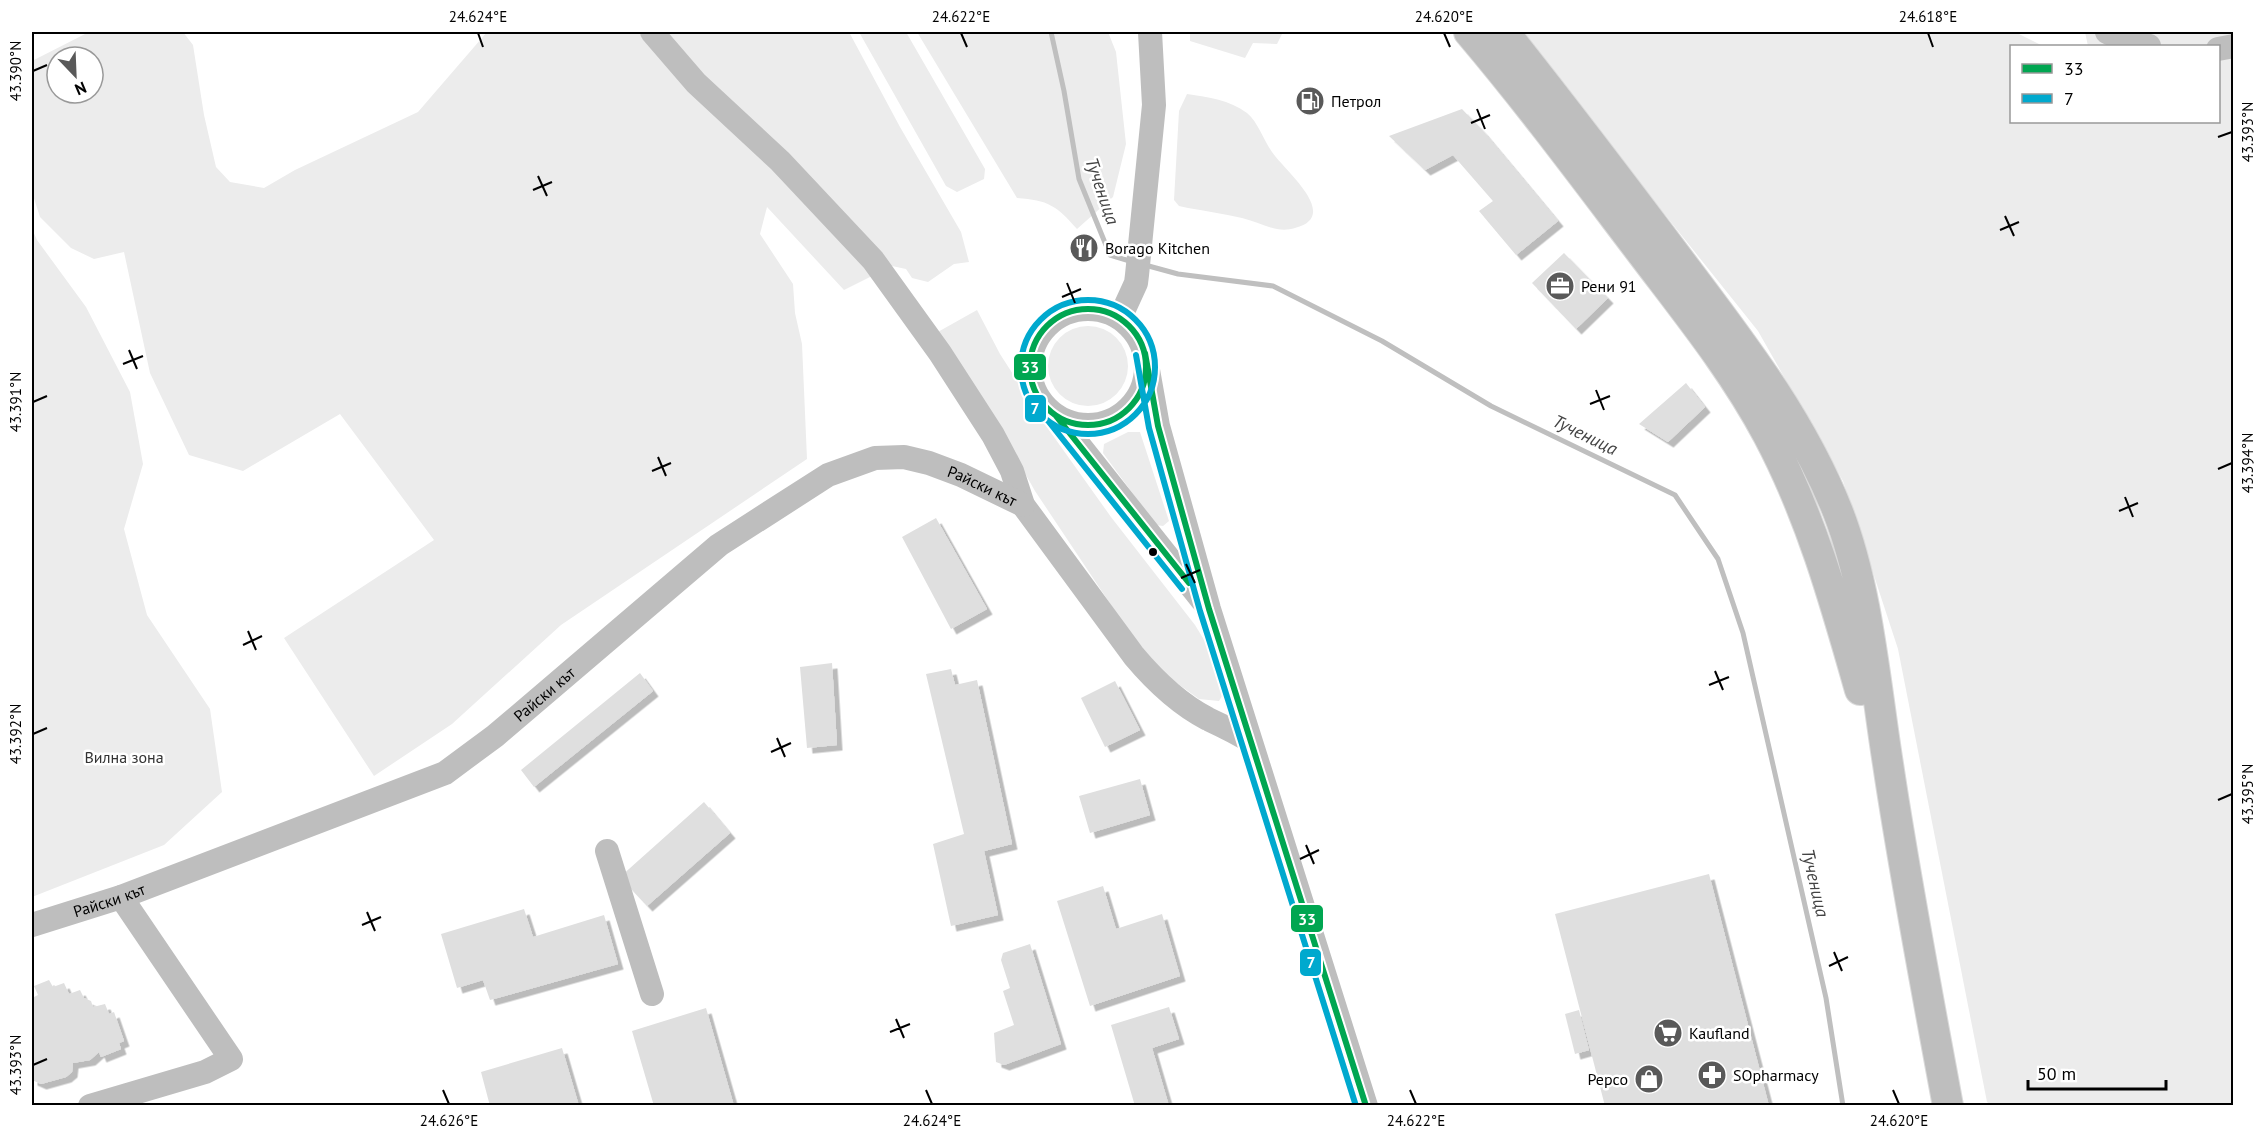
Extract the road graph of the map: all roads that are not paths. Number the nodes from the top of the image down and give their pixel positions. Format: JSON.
{"nodes":[{"id":1,"x":651,"y":32,"type":"edge"},
{"id":2,"x":1150,"y":32,"type":"edge"},
{"id":3,"x":1469,"y":32,"type":"edge"},
{"id":4,"x":1504,"y":32,"type":"edge"},
{"id":5,"x":2107,"y":32,"type":"edge"},
{"id":6,"x":2145,"y":45,"type":"edge"},
{"id":7,"x":1120,"y":318,"type":"junction"},
{"id":8,"x":1145,"y":353,"type":"junction"},
{"id":9,"x":1056,"y":416,"type":"junction"},
{"id":10,"x":1023,"y":505,"type":"junction"},
{"id":11,"x":1209,"y":609,"type":"junction"},
{"id":12,"x":1250,"y":741,"type":"junction"},
{"id":13,"x":1898,"y":829,"type":"junction"},
{"id":14,"x":607,"y":851,"type":"dead end"},
{"id":15,"x":122,"y":897,"type":"junction"},
{"id":16,"x":32,"y":925,"type":"edge"},
{"id":17,"x":652,"y":994,"type":"dead end"},
{"id":18,"x":159,"y":1096,"type":"edge"},
{"id":19,"x":90,"y":1106,"type":"edge"},
{"id":20,"x":1366,"y":1106,"type":"edge"},
{"id":21,"x":1948,"y":1106,"type":"edge"}],
"edges":[{"from":1,"to":10,"type":"street"},
{"from":2,"to":7,"type":"street"},
{"from":3,"to":13,"type":"main road"},
{"from":4,"to":13,"type":"main road"},
{"from":5,"to":6,"type":"street"},
{"from":7,"to":8,"type":"street"},
{"from":7,"to":9,"type":"street"},
{"from":8,"to":9,"type":"street"},
{"from":8,"to":11,"type":"street"},
{"from":9,"to":11,"type":"street"},
{"from":10,"to":12,"type":"street"},
{"from":10,"to":15,"type":"street","name":"Райски кът"},
{"from":11,"to":12,"type":"street"},
{"from":12,"to":20,"type":"street"},
{"from":13,"to":21,"type":"main road"},
{"from":14,"to":17,"type":"street"},
{"from":15,"to":16,"type":"street","name":"Райски кът"},
{"from":15,"to":18,"type":"street"},
{"from":18,"to":19,"type":"street"}]}
